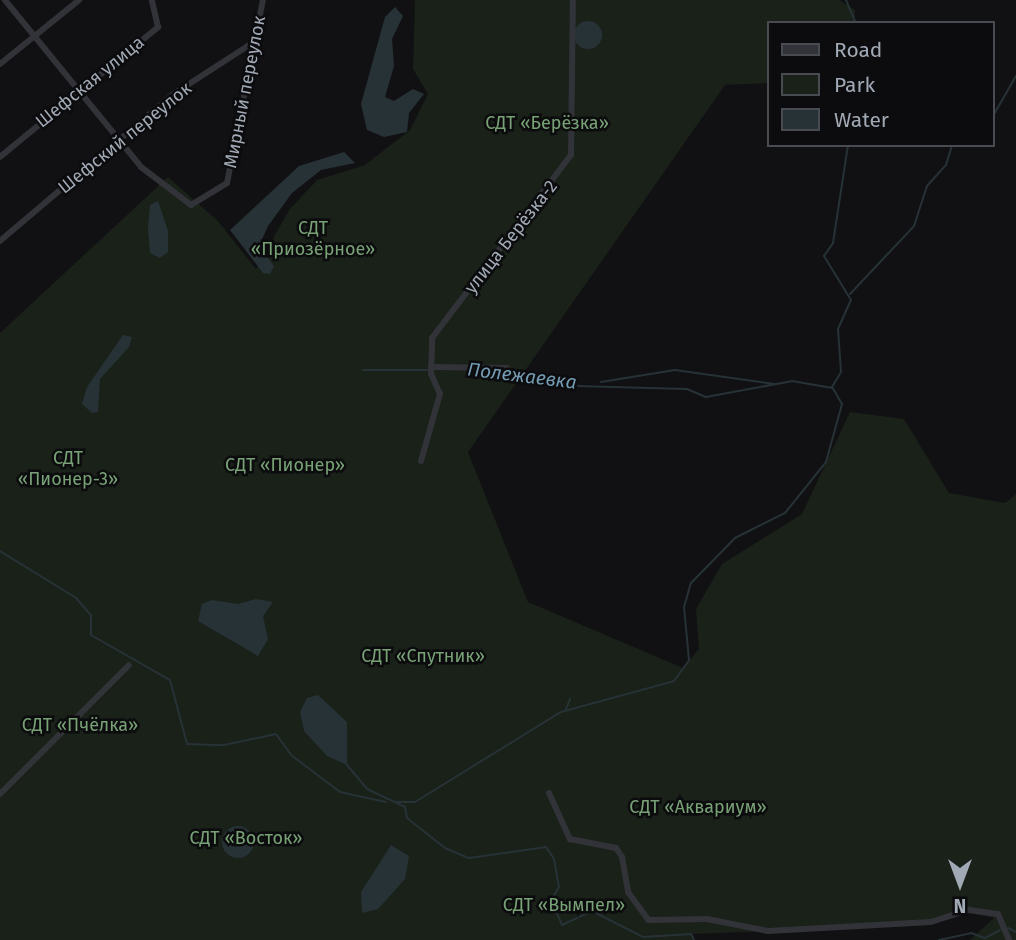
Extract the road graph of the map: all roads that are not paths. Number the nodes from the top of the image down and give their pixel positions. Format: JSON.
{"nodes":[{"id":1,"x":5,"y":0,"type":"edge"},
{"id":2,"x":79,"y":0,"type":"edge"},
{"id":3,"x":152,"y":0,"type":"edge"},
{"id":4,"x":263,"y":0,"type":"edge"},
{"id":5,"x":573,"y":0,"type":"edge"},
{"id":6,"x":36,"y":36,"type":"junction"},
{"id":7,"x":254,"y":42,"type":"junction"},
{"id":8,"x":0,"y":64,"type":"edge"},
{"id":9,"x":77,"y":89,"type":"junction"},
{"id":10,"x":120,"y":142,"type":"junction"},
{"id":11,"x":0,"y":157,"type":"edge"},
{"id":12,"x":0,"y":241,"type":"edge"},
{"id":13,"x":431,"y":368,"type":"junction"},
{"id":14,"x":507,"y":368,"type":"dead end"},
{"id":15,"x":421,"y":461,"type":"dead end"},
{"id":16,"x":129,"y":666,"type":"dead end"},
{"id":17,"x":550,"y":793,"type":"dead end"},
{"id":18,"x":0,"y":794,"type":"edge"},
{"id":19,"x":1009,"y":940,"type":"edge"}],
"edges":[{"from":1,"to":6,"type":"street"},
{"from":2,"to":6,"type":"street"},
{"from":3,"to":9,"type":"street","name":"Шефская улица"},
{"from":4,"to":7,"type":"street","name":"Мирный переулок"},
{"from":5,"to":13,"type":"street","name":"улица Берёзка-2"},
{"from":6,"to":8,"type":"street"},
{"from":6,"to":9,"type":"street"},
{"from":7,"to":10,"type":"street","name":"Шефский переулок"},
{"from":7,"to":10,"type":"street","name":"Мирный переулок"},
{"from":9,"to":10,"type":"street"},
{"from":9,"to":11,"type":"street","name":"Шефская улица"},
{"from":10,"to":12,"type":"street","name":"Шефский переулок"},
{"from":13,"to":14,"type":"street"},
{"from":13,"to":15,"type":"street","name":"улица Берёзка-2"},
{"from":16,"to":18,"type":"street"},
{"from":17,"to":19,"type":"street"}]}
